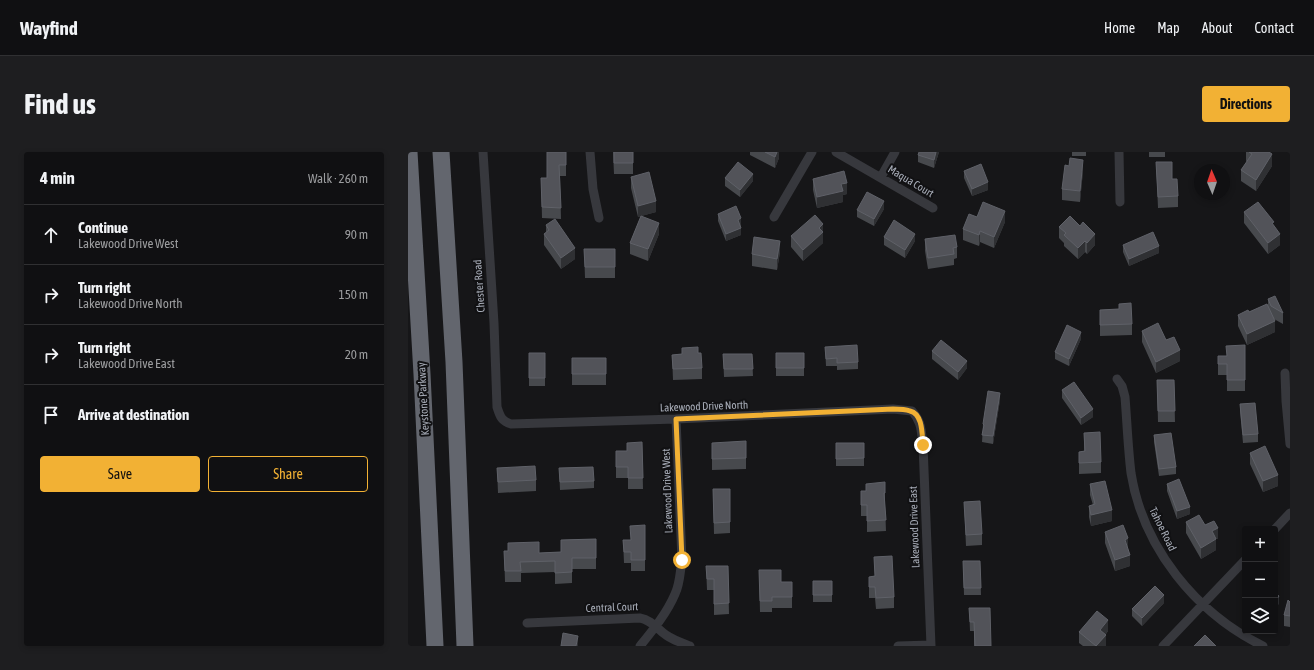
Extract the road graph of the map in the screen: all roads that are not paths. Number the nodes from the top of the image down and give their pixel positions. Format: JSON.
{"nodes":[{"id":1,"x":409,"y":152,"type":"edge"},
{"id":2,"x":441,"y":152,"type":"edge"},
{"id":3,"x":483,"y":152,"type":"edge"},
{"id":4,"x":590,"y":152,"type":"edge"},
{"id":5,"x":812,"y":152,"type":"edge"},
{"id":6,"x":836,"y":152,"type":"edge"},
{"id":7,"x":895,"y":152,"type":"edge"},
{"id":8,"x":1119,"y":152,"type":"edge"},
{"id":9,"x":881,"y":177,"type":"junction"},
{"id":10,"x":1120,"y":202,"type":"dead end"},
{"id":11,"x":933,"y":208,"type":"dead end"},
{"id":12,"x":774,"y":217,"type":"dead end"},
{"id":13,"x":599,"y":218,"type":"dead end"},
{"id":14,"x":415,"y":269,"type":"junction"},
{"id":15,"x":408,"y":303,"type":"edge"},
{"id":16,"x":408,"y":341,"type":"edge"},
{"id":17,"x":1285,"y":373,"type":"dead end"},
{"id":18,"x":422,"y":374,"type":"junction"},
{"id":19,"x":1117,"y":379,"type":"dead end"},
{"id":20,"x":912,"y":411,"type":"joint"},
{"id":21,"x":500,"y":418,"type":"joint"},
{"id":22,"x":676,"y":419,"type":"junction"},
{"id":23,"x":1290,"y":444,"type":"edge"},
{"id":24,"x":1290,"y":513,"type":"edge"},
{"id":25,"x":1278,"y":526,"type":"edge"},
{"id":26,"x":1243,"y":562,"type":"edge"},
{"id":27,"x":1202,"y":604,"type":"junction"},
{"id":28,"x":527,"y":623,"type":"dead end"},
{"id":29,"x":656,"y":626,"type":"junction"},
{"id":30,"x":931,"y":645,"type":"edge"},
{"id":31,"x":435,"y":646,"type":"edge"},
{"id":32,"x":466,"y":646,"type":"edge"},
{"id":33,"x":640,"y":646,"type":"edge"},
{"id":34,"x":690,"y":646,"type":"edge"},
{"id":35,"x":898,"y":646,"type":"edge"},
{"id":36,"x":1163,"y":646,"type":"edge"},
{"id":37,"x":1263,"y":646,"type":"edge"}],
"edges":[{"from":1,"to":14,"type":"highway","name":"Keystone Parkway"},
{"from":2,"to":32,"type":"highway"},
{"from":3,"to":21,"type":"street","name":"Chester Road"},
{"from":4,"to":13,"type":"street"},
{"from":5,"to":12,"type":"street"},
{"from":6,"to":9,"type":"street","name":"Maqua Court"},
{"from":7,"to":9,"type":"street"},
{"from":8,"to":10,"type":"street"},
{"from":9,"to":11,"type":"street","name":"Maqua Court"},
{"from":14,"to":15,"type":"highway"},
{"from":14,"to":18,"type":"highway","name":"Keystone Parkway"},
{"from":16,"to":18,"type":"highway"},
{"from":17,"to":23,"type":"street"},
{"from":18,"to":31,"type":"highway","name":"Keystone Parkway"},
{"from":19,"to":27,"type":"street","name":"Tahoe Road"},
{"from":20,"to":22,"type":"street","name":"Lakewood Drive North"},
{"from":20,"to":30,"type":"street","name":"Lakewood Drive East"},
{"from":21,"to":22,"type":"street","name":"Lakewood Drive North"},
{"from":22,"to":29,"type":"street","name":"Lakewood Drive West"},
{"from":24,"to":25,"type":"street"},
{"from":26,"to":27,"type":"street"},
{"from":27,"to":36,"type":"street"},
{"from":27,"to":37,"type":"street","name":"Tahoe Road"},
{"from":28,"to":29,"type":"street","name":"Central Court"},
{"from":29,"to":33,"type":"street","name":"Lakewood Drive West"},
{"from":29,"to":34,"type":"street","name":"Central Court"},
{"from":30,"to":35,"type":"street"}]}
